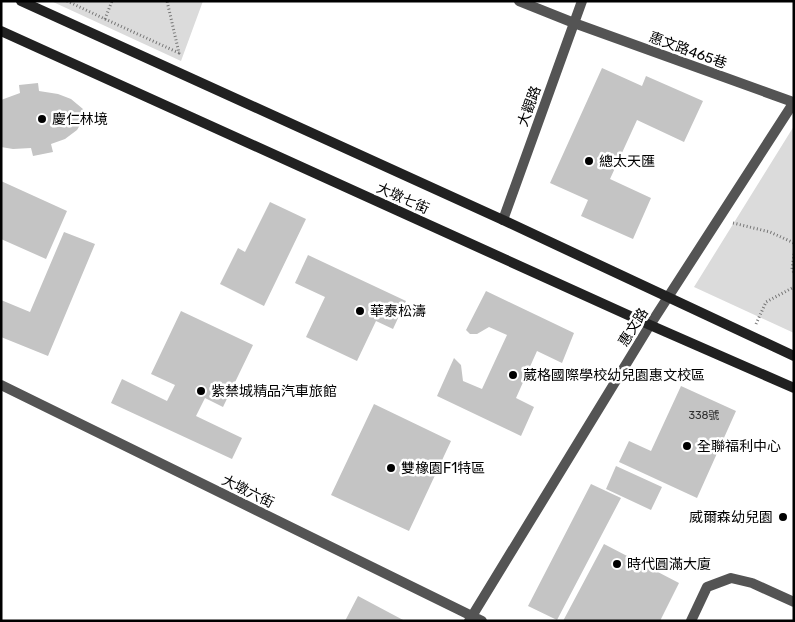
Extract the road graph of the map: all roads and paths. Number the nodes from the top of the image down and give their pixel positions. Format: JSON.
{"nodes":[{"id":1,"x":21,"y":1,"type":"edge"},
{"id":2,"x":67,"y":1,"type":"edge"},
{"id":3,"x":112,"y":1,"type":"edge"},
{"id":4,"x":168,"y":1,"type":"edge"},
{"id":5,"x":520,"y":1,"type":"edge"},
{"id":6,"x":582,"y":1,"type":"edge"},
{"id":7,"x":105,"y":19,"type":"junction"},
{"id":8,"x":574,"y":23,"type":"junction"},
{"id":9,"x":1,"y":32,"type":"edge"},
{"id":10,"x":794,"y":102,"type":"edge"},
{"id":11,"x":718,"y":219,"type":"junction"},
{"id":12,"x":502,"y":220,"type":"junction"},
{"id":13,"x":794,"y":243,"type":"edge"},
{"id":14,"x":794,"y":254,"type":"edge"},
{"id":15,"x":794,"y":273,"type":"edge"},
{"id":16,"x":794,"y":288,"type":"edge"},
{"id":17,"x":668,"y":298,"type":"junction"},
{"id":18,"x":650,"y":325,"type":"junction"},
{"id":19,"x":751,"y":336,"type":"junction"},
{"id":20,"x":794,"y":356,"type":"edge"},
{"id":21,"x":1,"y":385,"type":"edge"},
{"id":22,"x":794,"y":388,"type":"edge"},
{"id":23,"x":794,"y":602,"type":"edge"},
{"id":24,"x":470,"y":618,"type":"edge"},
{"id":25,"x":482,"y":621,"type":"edge"},
{"id":26,"x":691,"y":621,"type":"edge"}],
"edges":[{"from":1,"to":12,"type":"street","name":"大墩七街"},
{"from":2,"to":7,"type":"path"},
{"from":3,"to":7,"type":"path"},
{"from":4,"to":7,"type":"path"},
{"from":5,"to":8,"type":"street","name":"惠文路465巷"},
{"from":6,"to":8,"type":"street","name":"大觀路"},
{"from":8,"to":10,"type":"street","name":"惠文路465巷"},
{"from":8,"to":12,"type":"street","name":"大觀路"},
{"from":9,"to":18,"type":"street","name":"大墩七街"},
{"from":10,"to":11,"type":"street","name":"惠文路"},
{"from":11,"to":13,"type":"path"},
{"from":11,"to":17,"type":"street","name":"惠文路"},
{"from":12,"to":17,"type":"street","name":"大墩七街"},
{"from":14,"to":15,"type":"path"},
{"from":16,"to":19,"type":"path"},
{"from":17,"to":18,"type":"street","name":"惠文路"},
{"from":17,"to":19,"type":"street","name":"大墩七街"},
{"from":18,"to":22,"type":"street","name":"大墩七街"},
{"from":18,"to":24,"type":"street","name":"惠文路"},
{"from":19,"to":20,"type":"street","name":"大墩七街"},
{"from":21,"to":24,"type":"street","name":"大墩六街"},
{"from":23,"to":26,"type":"street"},
{"from":24,"to":25,"type":"street","name":"大墩六街"}]}
